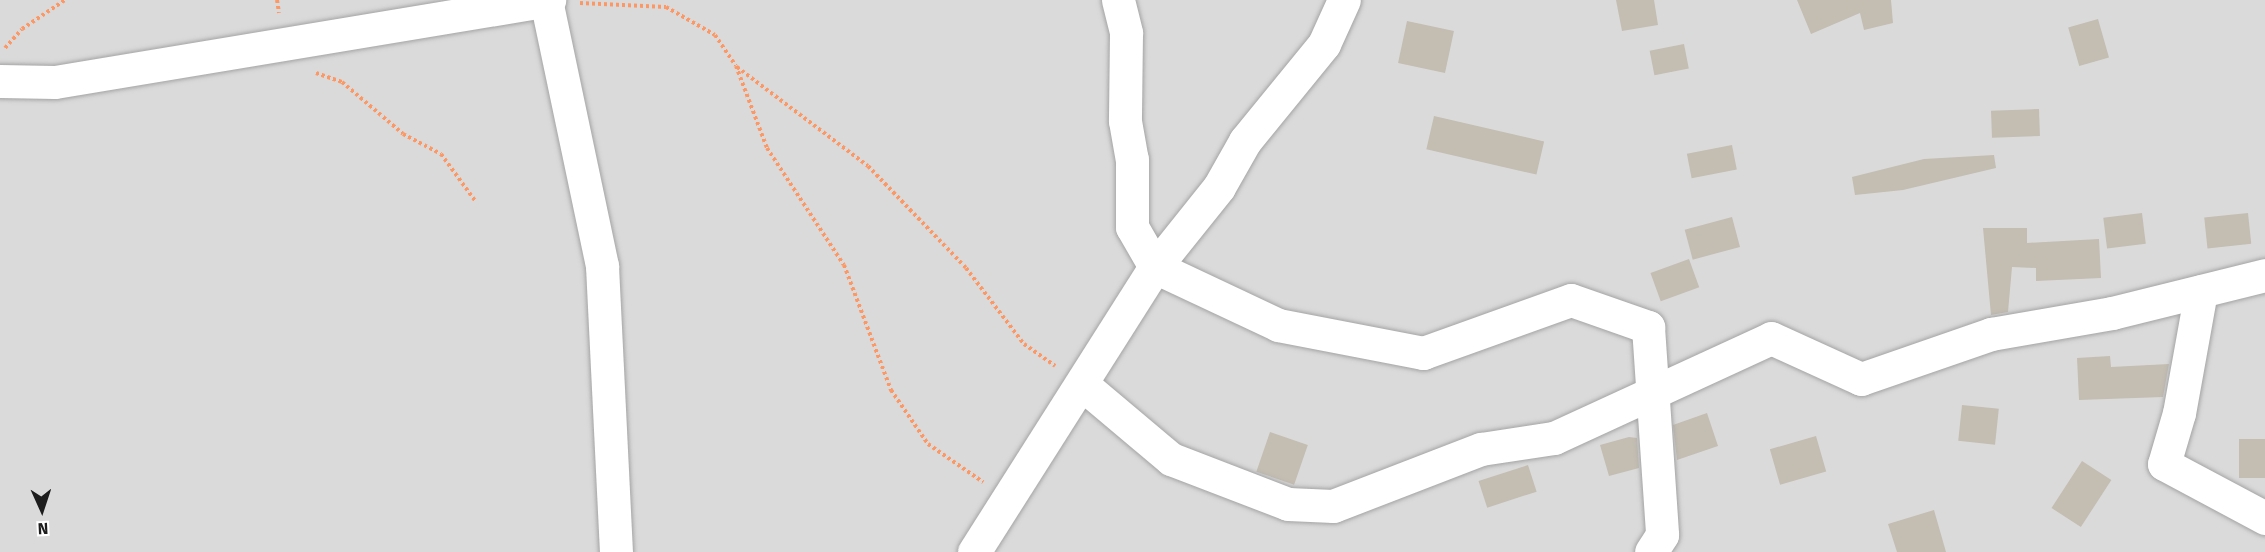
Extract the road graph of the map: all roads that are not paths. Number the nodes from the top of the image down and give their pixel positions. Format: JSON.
{"nodes":[{"id":1,"x":1118,"y":0,"type":"edge"},
{"id":2,"x":1344,"y":0,"type":"edge"},
{"id":3,"x":547,"y":1,"type":"edge"},
{"id":4,"x":0,"y":81,"type":"edge"},
{"id":5,"x":1155,"y":267,"type":"junction"},
{"id":6,"x":2265,"y":275,"type":"edge"},
{"id":7,"x":2200,"y":291,"type":"junction"},
{"id":8,"x":1083,"y":385,"type":"junction"},
{"id":9,"x":1652,"y":396,"type":"junction"},
{"id":10,"x":2265,"y":518,"type":"edge"},
{"id":11,"x":616,"y":552,"type":"edge"},
{"id":12,"x":974,"y":552,"type":"edge"},
{"id":13,"x":1651,"y":552,"type":"edge"}],
"edges":[{"from":1,"to":5,"type":"street"},
{"from":2,"to":5,"type":"street"},
{"from":3,"to":4,"type":"street"},
{"from":3,"to":11,"type":"street"},
{"from":5,"to":8,"type":"street"},
{"from":5,"to":9,"type":"street"},
{"from":6,"to":7,"type":"street"},
{"from":7,"to":9,"type":"street"},
{"from":7,"to":10,"type":"street"},
{"from":8,"to":9,"type":"street"},
{"from":8,"to":12,"type":"street"},
{"from":9,"to":13,"type":"street"}]}
